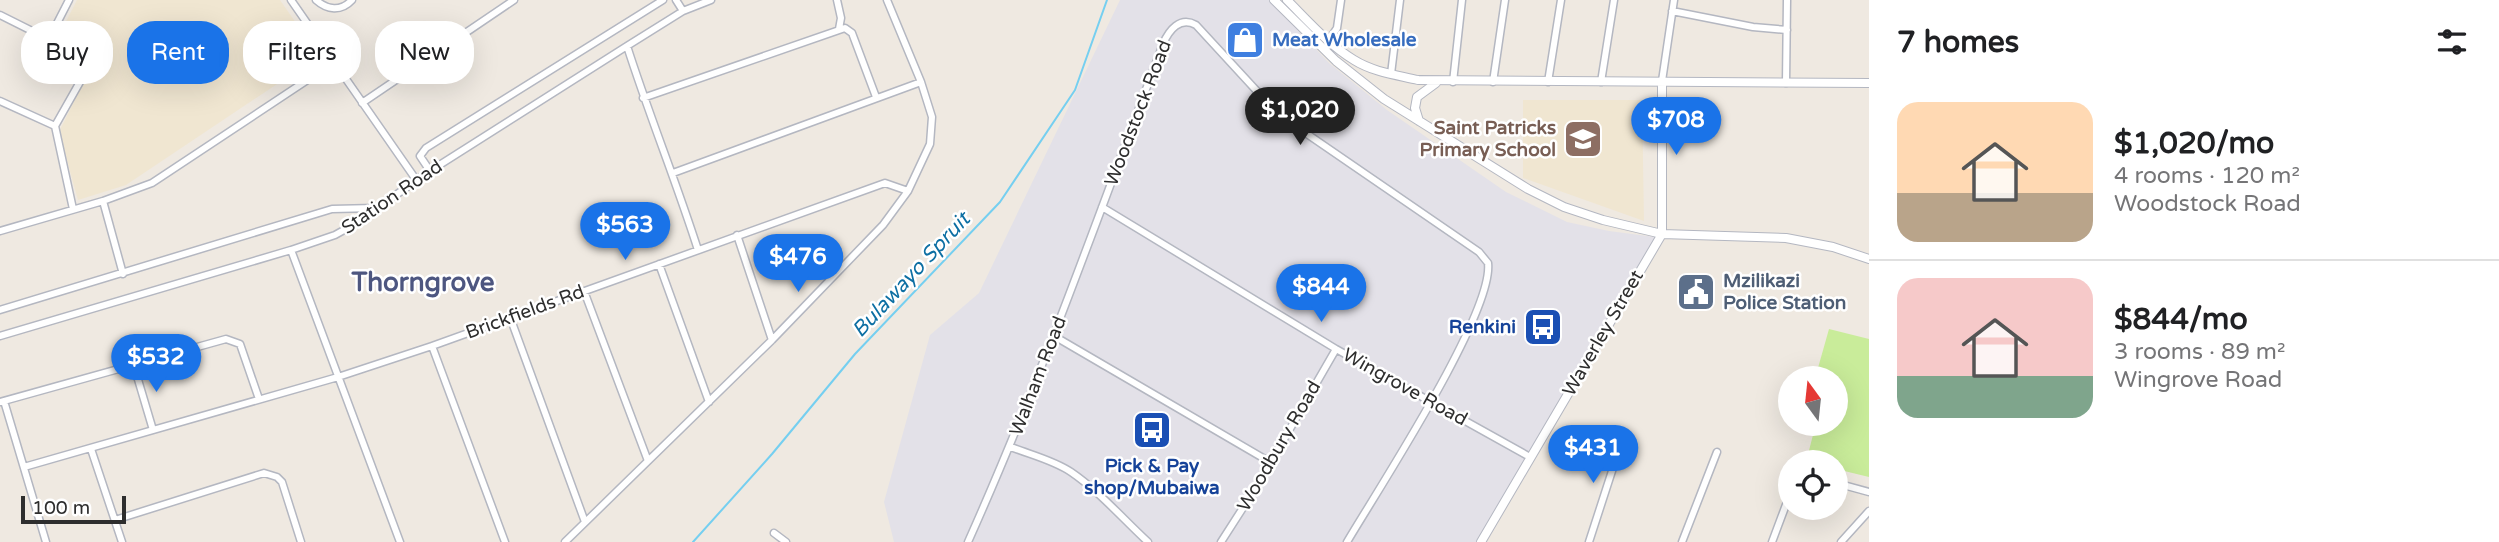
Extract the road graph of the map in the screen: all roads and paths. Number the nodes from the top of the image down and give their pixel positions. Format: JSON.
{"nodes":[{"id":1,"x":69,"y":0,"type":"edge"},
{"id":2,"x":291,"y":0,"type":"edge"},
{"id":3,"x":316,"y":0,"type":"edge"},
{"id":4,"x":352,"y":0,"type":"edge"},
{"id":5,"x":514,"y":0,"type":"edge"},
{"id":6,"x":663,"y":0,"type":"edge"},
{"id":7,"x":676,"y":0,"type":"edge"},
{"id":8,"x":711,"y":0,"type":"edge"},
{"id":9,"x":837,"y":0,"type":"edge"},
{"id":10,"x":887,"y":0,"type":"edge"},
{"id":11,"x":1274,"y":0,"type":"edge"},
{"id":12,"x":1287,"y":0,"type":"edge"},
{"id":13,"x":1341,"y":0,"type":"edge"},
{"id":14,"x":1400,"y":0,"type":"edge"},
{"id":15,"x":1462,"y":0,"type":"edge"},
{"id":16,"x":1505,"y":0,"type":"edge"},
{"id":17,"x":1560,"y":0,"type":"edge"},
{"id":18,"x":1614,"y":0,"type":"edge"},
{"id":19,"x":1674,"y":0,"type":"edge"},
{"id":20,"x":1787,"y":0,"type":"edge"},
{"id":21,"x":683,"y":11,"type":"junction"},
{"id":22,"x":1672,"y":11,"type":"junction"},
{"id":23,"x":0,"y":15,"type":"edge"},
{"id":24,"x":58,"y":21,"type":"edge"},
{"id":25,"x":305,"y":21,"type":"edge"},
{"id":26,"x":21,"y":25,"type":"edge"},
{"id":27,"x":839,"y":29,"type":"junction"},
{"id":28,"x":1787,"y":30,"type":"junction"},
{"id":29,"x":1329,"y":40,"type":"junction"},
{"id":30,"x":627,"y":46,"type":"junction"},
{"id":31,"x":1391,"y":74,"type":"junction"},
{"id":32,"x":1662,"y":81,"type":"junction"},
{"id":33,"x":920,"y":82,"type":"junction"},
{"id":34,"x":1438,"y":82,"type":"junction"},
{"id":35,"x":1454,"y":82,"type":"junction"},
{"id":36,"x":1493,"y":82,"type":"junction"},
{"id":37,"x":1548,"y":82,"type":"junction"},
{"id":38,"x":1601,"y":82,"type":"junction"},
{"id":39,"x":1786,"y":83,"type":"junction"},
{"id":40,"x":1869,"y":83,"type":"edge"},
{"id":41,"x":79,"y":84,"type":"edge"},
{"id":42,"x":302,"y":84,"type":"edge"},
{"id":43,"x":349,"y":84,"type":"edge"},
{"id":44,"x":876,"y":97,"type":"junction"},
{"id":45,"x":643,"y":98,"type":"junction"},
{"id":46,"x":0,"y":101,"type":"edge"},
{"id":47,"x":362,"y":103,"type":"junction"},
{"id":48,"x":1419,"y":121,"type":"junction"},
{"id":49,"x":55,"y":126,"type":"junction"},
{"id":50,"x":430,"y":171,"type":"junction"},
{"id":51,"x":673,"y":173,"type":"junction"},
{"id":52,"x":417,"y":181,"type":"junction"},
{"id":53,"x":908,"y":191,"type":"junction"},
{"id":54,"x":103,"y":201,"type":"junction"},
{"id":55,"x":1102,"y":207,"type":"junction"},
{"id":56,"x":376,"y":208,"type":"junction"},
{"id":57,"x":73,"y":209,"type":"junction"},
{"id":58,"x":0,"y":230,"type":"edge"},
{"id":59,"x":1662,"y":233,"type":"junction"},
{"id":60,"x":737,"y":235,"type":"junction"},
{"id":61,"x":291,"y":250,"type":"junction"},
{"id":62,"x":698,"y":250,"type":"junction"},
{"id":63,"x":1869,"y":260,"type":"edge"},
{"id":64,"x":659,"y":264,"type":"junction"},
{"id":65,"x":123,"y":274,"type":"junction"},
{"id":66,"x":584,"y":291,"type":"junction"},
{"id":67,"x":0,"y":310,"type":"edge"},
{"id":68,"x":510,"y":317,"type":"junction"},
{"id":69,"x":0,"y":336,"type":"edge"},
{"id":70,"x":1054,"y":336,"type":"junction"},
{"id":71,"x":772,"y":340,"type":"junction"},
{"id":72,"x":432,"y":346,"type":"junction"},
{"id":73,"x":1336,"y":349,"type":"junction"},
{"id":74,"x":134,"y":366,"type":"junction"},
{"id":75,"x":338,"y":377,"type":"junction"},
{"id":76,"x":259,"y":399,"type":"junction"},
{"id":77,"x":1430,"y":400,"type":"junction"},
{"id":78,"x":2,"y":402,"type":"edge"},
{"id":79,"x":709,"y":402,"type":"junction"},
{"id":80,"x":153,"y":430,"type":"junction"},
{"id":81,"x":1623,"y":437,"type":"dead end"},
{"id":82,"x":1010,"y":447,"type":"junction"},
{"id":83,"x":91,"y":449,"type":"junction"},
{"id":84,"x":1717,"y":452,"type":"dead end"},
{"id":85,"x":1530,"y":457,"type":"junction"},
{"id":86,"x":648,"y":460,"type":"junction"},
{"id":87,"x":1270,"y":462,"type":"junction"},
{"id":88,"x":24,"y":467,"type":"junction"},
{"id":89,"x":1848,"y":486,"type":"edge"},
{"id":90,"x":1869,"y":492,"type":"edge"},
{"id":91,"x":1869,"y":511,"type":"edge"},
{"id":92,"x":115,"y":520,"type":"junction"},
{"id":93,"x":1780,"y":520,"type":"edge"},
{"id":94,"x":585,"y":522,"type":"junction"},
{"id":95,"x":774,"y":533,"type":"dead end"},
{"id":96,"x":300,"y":541,"type":"edge"},
{"id":97,"x":47,"y":542,"type":"edge"},
{"id":98,"x":122,"y":542,"type":"edge"},
{"id":99,"x":292,"y":542,"type":"edge"},
{"id":100,"x":400,"y":542,"type":"edge"},
{"id":101,"x":505,"y":542,"type":"edge"},
{"id":102,"x":565,"y":542,"type":"edge"},
{"id":103,"x":786,"y":542,"type":"edge"},
{"id":104,"x":968,"y":542,"type":"edge"},
{"id":105,"x":1148,"y":542,"type":"edge"},
{"id":106,"x":1221,"y":542,"type":"edge"},
{"id":107,"x":1347,"y":542,"type":"edge"},
{"id":108,"x":1481,"y":542,"type":"edge"},
{"id":109,"x":1589,"y":542,"type":"edge"},
{"id":110,"x":1682,"y":542,"type":"edge"},
{"id":111,"x":1772,"y":542,"type":"edge"},
{"id":112,"x":1841,"y":542,"type":"edge"}],
"edges":[{"from":1,"to":24,"type":"street"},
{"from":2,"to":25,"type":"street"},
{"from":3,"to":4,"type":"street"},
{"from":5,"to":47,"type":"street"},
{"from":6,"to":50,"type":"street"},
{"from":7,"to":21,"type":"street"},
{"from":8,"to":21,"type":"street","name":"Station Road"},
{"from":9,"to":27,"type":"street"},
{"from":10,"to":33,"type":"street"},
{"from":11,"to":48,"type":"street"},
{"from":12,"to":29,"type":"street"},
{"from":13,"to":29,"type":"street"},
{"from":14,"to":31,"type":"street"},
{"from":15,"to":35,"type":"street"},
{"from":16,"to":36,"type":"street"},
{"from":17,"to":37,"type":"street"},
{"from":18,"to":38,"type":"street"},
{"from":19,"to":22,"type":"street"},
{"from":20,"to":28,"type":"street"},
{"from":21,"to":30,"type":"street","name":"Station Road"},
{"from":22,"to":28,"type":"street"},
{"from":22,"to":32,"type":"street"},
{"from":23,"to":26,"type":"street"},
{"from":27,"to":44,"type":"street"},
{"from":27,"to":45,"type":"street"},
{"from":28,"to":39,"type":"street"},
{"from":29,"to":31,"type":"street"},
{"from":30,"to":45,"type":"street"},
{"from":30,"to":50,"type":"street","name":"Station Road"},
{"from":31,"to":34,"type":"street"},
{"from":32,"to":38,"type":"street"},
{"from":32,"to":39,"type":"street"},
{"from":32,"to":59,"type":"street"},
{"from":33,"to":44,"type":"street"},
{"from":33,"to":53,"type":"street"},
{"from":34,"to":35,"type":"street"},
{"from":34,"to":48,"type":"street"},
{"from":35,"to":36,"type":"street"},
{"from":36,"to":37,"type":"street"},
{"from":37,"to":38,"type":"street"},
{"from":39,"to":40,"type":"street"},
{"from":41,"to":49,"type":"street"},
{"from":42,"to":54,"type":"street"},
{"from":43,"to":47,"type":"street"},
{"from":44,"to":51,"type":"street"},
{"from":45,"to":51,"type":"street"},
{"from":46,"to":49,"type":"street"},
{"from":47,"to":52,"type":"street"},
{"from":48,"to":59,"type":"street"},
{"from":49,"to":57,"type":"street"},
{"from":50,"to":52,"type":"street","name":"Station Road"},
{"from":51,"to":62,"type":"street"},
{"from":52,"to":56,"type":"street","name":"Station Road"},
{"from":53,"to":60,"type":"street","name":"Brickfields Rd"},
{"from":53,"to":71,"type":"street"},
{"from":54,"to":57,"type":"street"},
{"from":54,"to":65,"type":"street"},
{"from":55,"to":70,"type":"street","name":"Walham Road"},
{"from":55,"to":73,"type":"street","name":"Wingrove Road"},
{"from":55,"to":77,"type":"street","name":"Woodstock Road"},
{"from":56,"to":61,"type":"street","name":"Station Road"},
{"from":56,"to":65,"type":"street"},
{"from":57,"to":58,"type":"street"},
{"from":59,"to":63,"type":"street"},
{"from":59,"to":85,"type":"street","name":"Waverley Street"},
{"from":60,"to":62,"type":"street","name":"Brickfields Rd"},
{"from":60,"to":71,"type":"street"},
{"from":61,"to":69,"type":"street","name":"Station Road"},
{"from":61,"to":75,"type":"street"},
{"from":62,"to":64,"type":"street","name":"Brickfields Rd"},
{"from":64,"to":66,"type":"street","name":"Brickfields Rd"},
{"from":64,"to":79,"type":"street"},
{"from":65,"to":67,"type":"street"},
{"from":66,"to":68,"type":"street","name":"Brickfields Rd"},
{"from":66,"to":86,"type":"street"},
{"from":68,"to":72,"type":"street","name":"Brickfields Rd"},
{"from":68,"to":94,"type":"street"},
{"from":70,"to":82,"type":"street","name":"Walham Road"},
{"from":70,"to":87,"type":"street"},
{"from":71,"to":79,"type":"street"},
{"from":72,"to":75,"type":"street","name":"Brickfields Rd"},
{"from":72,"to":101,"type":"street"},
{"from":73,"to":77,"type":"street","name":"Wingrove Road"},
{"from":73,"to":87,"type":"street","name":"Woodbury Road"},
{"from":74,"to":76,"type":"street"},
{"from":74,"to":78,"type":"street"},
{"from":74,"to":80,"type":"street"},
{"from":75,"to":76,"type":"street","name":"Brickfields Rd"},
{"from":75,"to":100,"type":"street"},
{"from":76,"to":80,"type":"street","name":"Brickfields Rd"},
{"from":77,"to":85,"type":"street","name":"Wingrove Road"},
{"from":77,"to":107,"type":"street"},
{"from":78,"to":88,"type":"street"},
{"from":79,"to":86,"type":"street"},
{"from":80,"to":83,"type":"street","name":"Brickfields Rd"},
{"from":81,"to":109,"type":"street"},
{"from":82,"to":104,"type":"street","name":"Walham Road"},
{"from":82,"to":105,"type":"street"},
{"from":83,"to":88,"type":"street","name":"Brickfields Rd"},
{"from":83,"to":92,"type":"street"},
{"from":84,"to":110,"type":"street"},
{"from":85,"to":108,"type":"street","name":"Waverley Street"},
{"from":86,"to":94,"type":"street"},
{"from":87,"to":106,"type":"street","name":"Woodbury Road"},
{"from":88,"to":97,"type":"street"},
{"from":89,"to":90,"type":"street"},
{"from":91,"to":112,"type":"street"},
{"from":92,"to":96,"type":"street"},
{"from":92,"to":98,"type":"street"},
{"from":93,"to":111,"type":"street"},
{"from":94,"to":102,"type":"street"},
{"from":95,"to":103,"type":"street"},
{"from":96,"to":99,"type":"street"}]}
